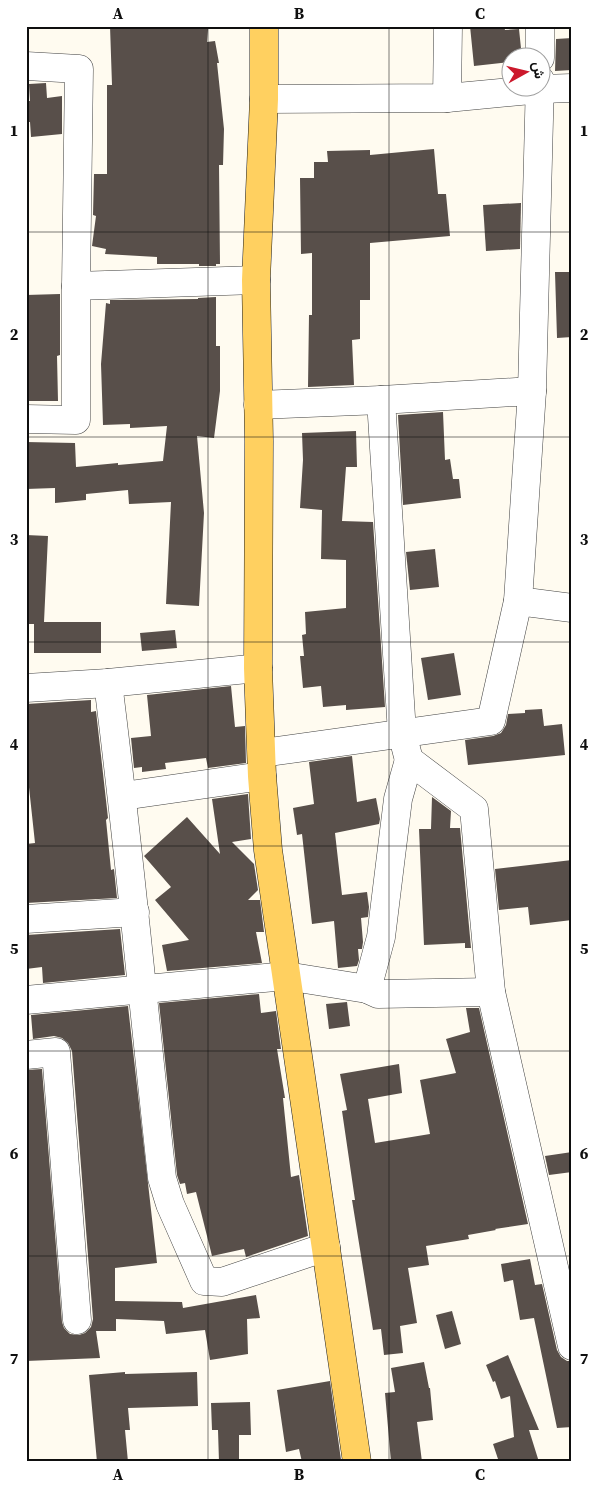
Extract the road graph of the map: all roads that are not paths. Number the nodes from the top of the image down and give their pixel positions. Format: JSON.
{"nodes":[{"id":1,"x":264,"y":26,"type":"edge"},
{"id":2,"x":448,"y":26,"type":"edge"},
{"id":3,"x":540,"y":26,"type":"edge"},
{"id":4,"x":540,"y":48,"type":"edge"},
{"id":5,"x":26,"y":66,"type":"edge"},
{"id":6,"x":550,"y":85,"type":"edge"},
{"id":7,"x":572,"y":88,"type":"edge"},
{"id":8,"x":500,"y":90,"type":"edge"},
{"id":9,"x":447,"y":98,"type":"junction"},
{"id":10,"x":541,"y":98,"type":"edge"},
{"id":11,"x":264,"y":99,"type":"junction"},
{"id":12,"x":256,"y":280,"type":"junction"},
{"id":13,"x":76,"y":286,"type":"junction"},
{"id":14,"x":532,"y":391,"type":"junction"},
{"id":15,"x":381,"y":400,"type":"junction"},
{"id":16,"x":258,"y":405,"type":"junction"},
{"id":17,"x":26,"y":419,"type":"edge"},
{"id":18,"x":518,"y":601,"type":"junction"},
{"id":19,"x":572,"y":608,"type":"edge"},
{"id":20,"x":258,"y":668,"type":"junction"},
{"id":21,"x":108,"y":682,"type":"junction"},
{"id":22,"x":26,"y":688,"type":"edge"},
{"id":23,"x":402,"y":733,"type":"junction"},
{"id":24,"x":410,"y":760,"type":"junction"},
{"id":25,"x":262,"y":764,"type":"junction"},
{"id":26,"x":123,"y":796,"type":"junction"},
{"id":27,"x":135,"y":912,"type":"junction"},
{"id":28,"x":26,"y":919,"type":"edge"},
{"id":29,"x":286,"y":976,"type":"junction"},
{"id":30,"x":141,"y":988,"type":"junction"},
{"id":31,"x":367,"y":990,"type":"junction"},
{"id":32,"x":492,"y":992,"type":"junction"},
{"id":33,"x":26,"y":1000,"type":"edge"},
{"id":34,"x":26,"y":1055,"type":"edge"},
{"id":35,"x":326,"y":1247,"type":"junction"},
{"id":36,"x":77,"y":1320,"type":"dead end"},
{"id":37,"x":572,"y":1346,"type":"edge"},
{"id":38,"x":357,"y":1462,"type":"edge"}],
"edges":[{"from":1,"to":11,"type":"main road"},
{"from":2,"to":9,"type":"street"},
{"from":3,"to":4,"type":"street"},
{"from":5,"to":13,"type":"street"},
{"from":6,"to":7,"type":"street"},
{"from":8,"to":9,"type":"street"},
{"from":9,"to":11,"type":"street"},
{"from":10,"to":14,"type":"street"},
{"from":11,"to":12,"type":"main road"},
{"from":12,"to":13,"type":"street"},
{"from":12,"to":16,"type":"main road"},
{"from":13,"to":17,"type":"street"},
{"from":14,"to":15,"type":"street"},
{"from":14,"to":18,"type":"street"},
{"from":15,"to":16,"type":"street"},
{"from":15,"to":23,"type":"street"},
{"from":16,"to":20,"type":"main road"},
{"from":18,"to":19,"type":"street"},
{"from":18,"to":23,"type":"street"},
{"from":20,"to":21,"type":"street"},
{"from":20,"to":25,"type":"main road"},
{"from":21,"to":22,"type":"street"},
{"from":21,"to":26,"type":"street"},
{"from":23,"to":24,"type":"street"},
{"from":23,"to":25,"type":"street"},
{"from":24,"to":31,"type":"street"},
{"from":24,"to":32,"type":"street"},
{"from":25,"to":26,"type":"street"},
{"from":25,"to":29,"type":"main road"},
{"from":26,"to":27,"type":"street"},
{"from":27,"to":28,"type":"street"},
{"from":27,"to":30,"type":"street"},
{"from":29,"to":30,"type":"street"},
{"from":29,"to":31,"type":"street"},
{"from":29,"to":35,"type":"main road"},
{"from":30,"to":33,"type":"street"},
{"from":30,"to":35,"type":"street"},
{"from":31,"to":32,"type":"street"},
{"from":32,"to":37,"type":"street"},
{"from":34,"to":36,"type":"street"},
{"from":35,"to":38,"type":"main road"}]}
